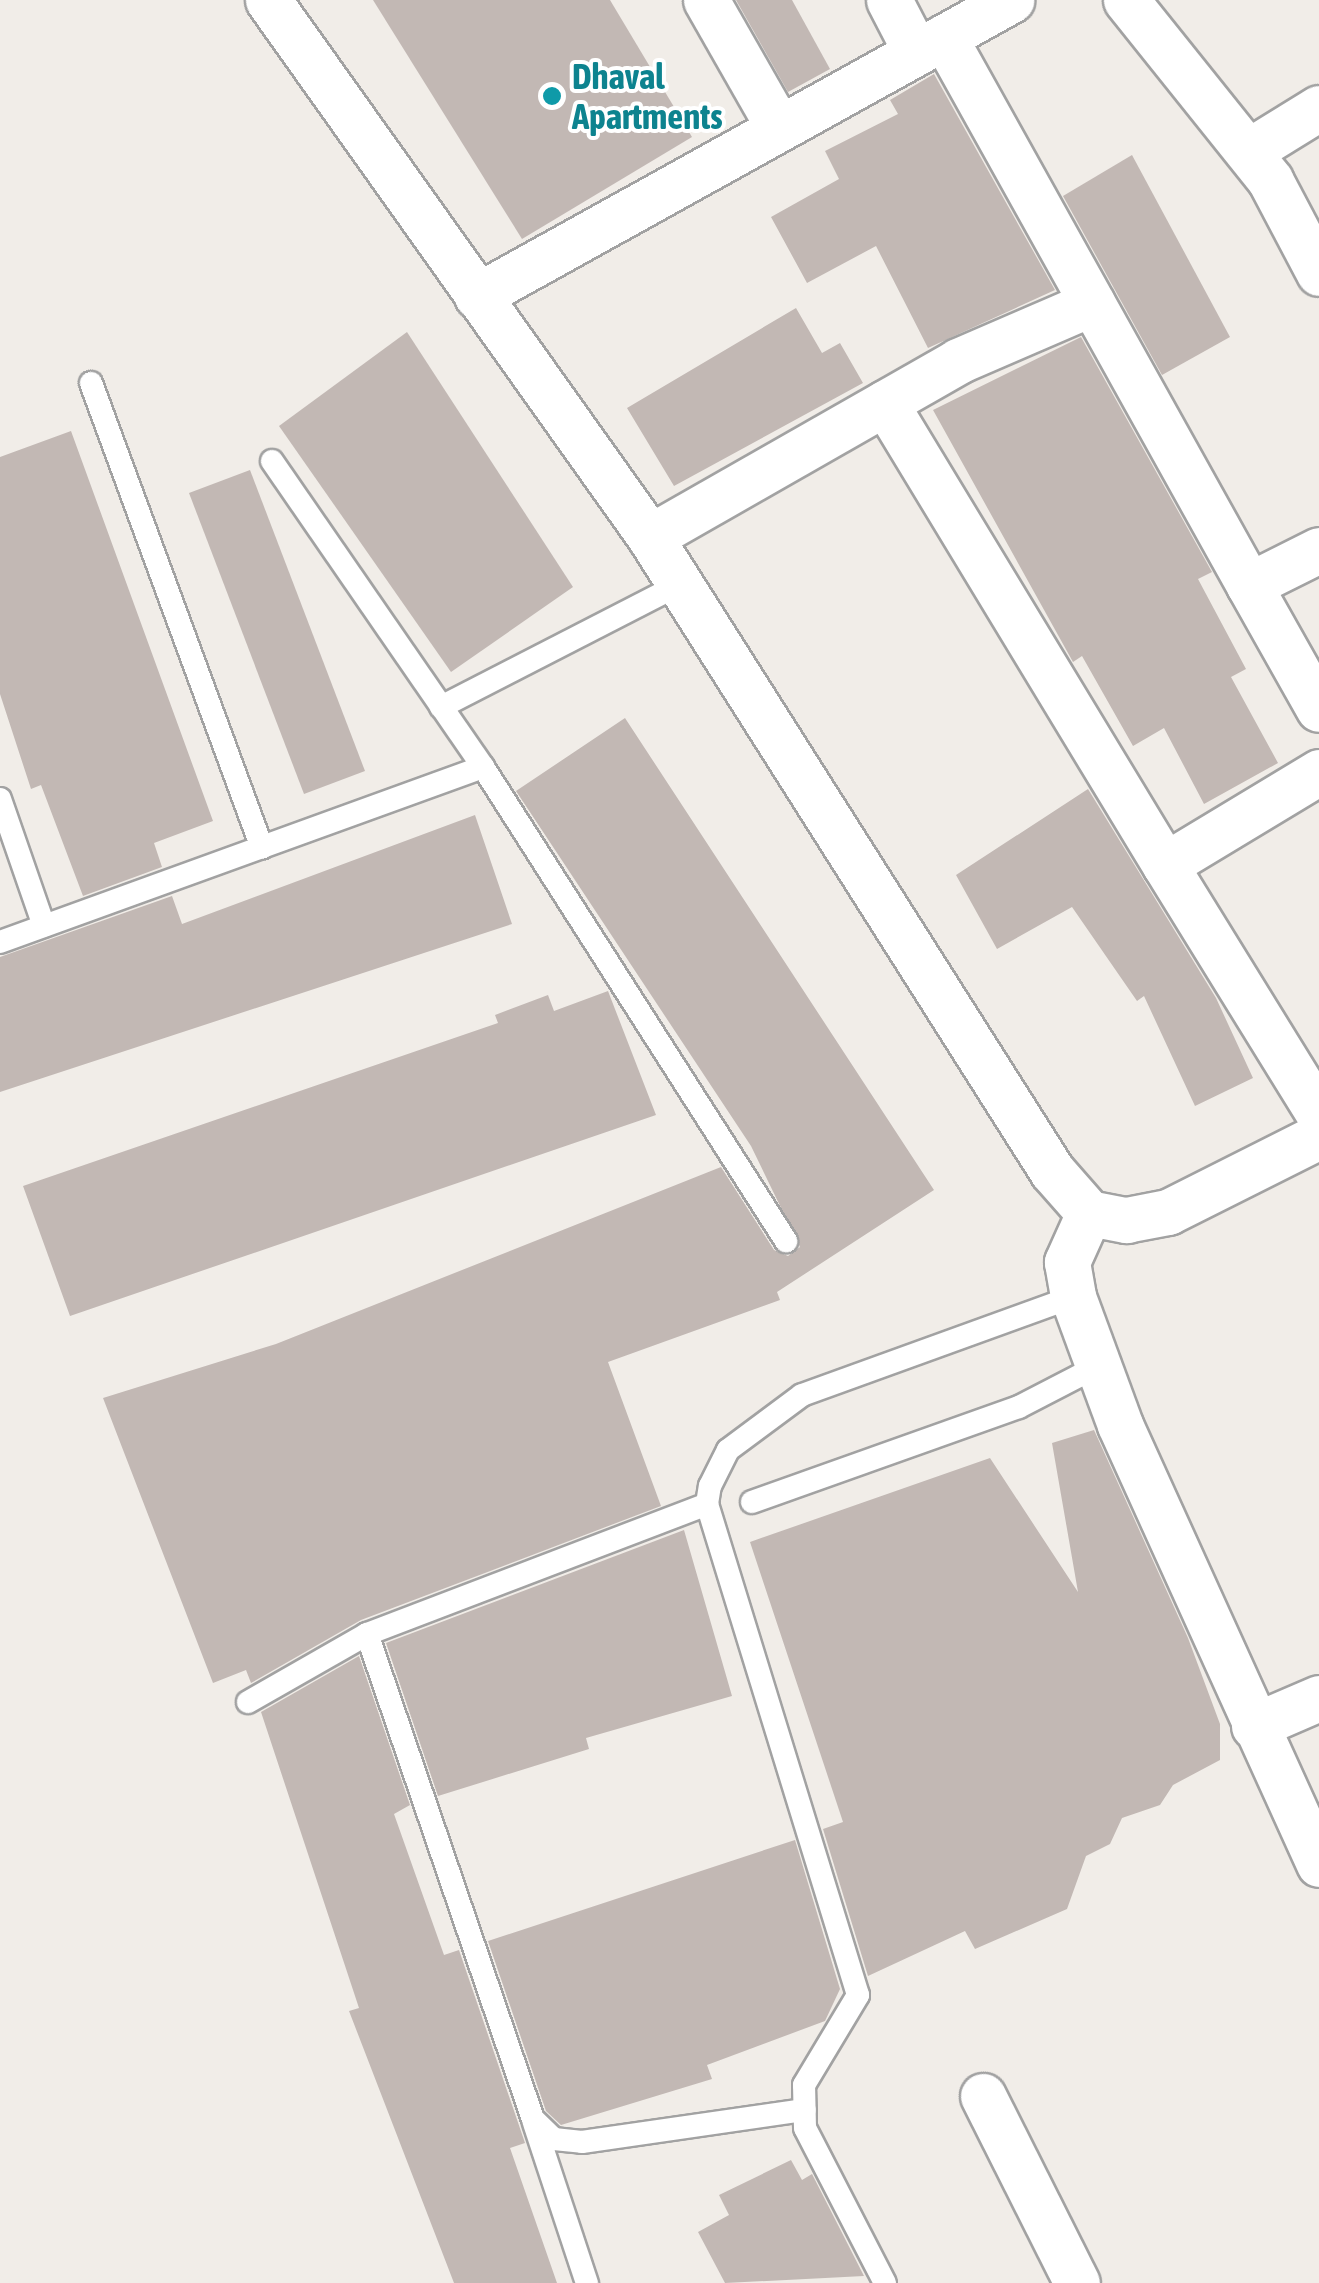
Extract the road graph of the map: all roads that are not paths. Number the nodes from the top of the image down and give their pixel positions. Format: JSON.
{"nodes":[{"id":1,"x":268,"y":0,"type":"edge"},
{"id":2,"x":706,"y":0,"type":"edge"},
{"id":3,"x":889,"y":0,"type":"edge"},
{"id":4,"x":1011,"y":0,"type":"edge"},
{"id":5,"x":1126,"y":0,"type":"edge"},
{"id":6,"x":930,"y":45,"type":"junction"},
{"id":7,"x":1319,"y":108,"type":"edge"},
{"id":8,"x":779,"y":128,"type":"junction"},
{"id":9,"x":1248,"y":151,"type":"junction"},
{"id":10,"x":1319,"y":273,"type":"edge"},
{"id":11,"x":478,"y":296,"type":"junction"},
{"id":12,"x":1092,"y":302,"type":"junction"},
{"id":13,"x":91,"y":383,"type":"dead end"},
{"id":14,"x":885,"y":403,"type":"junction"},
{"id":15,"x":272,"y":461,"type":"dead end"},
{"id":16,"x":650,"y":536,"type":"junction"},
{"id":17,"x":1319,"y":550,"type":"edge"},
{"id":18,"x":680,"y":584,"type":"junction"},
{"id":19,"x":1249,"y":585,"type":"junction"},
{"id":20,"x":441,"y":706,"type":"junction"},
{"id":21,"x":1319,"y":708,"type":"edge"},
{"id":22,"x":483,"y":768,"type":"junction"},
{"id":23,"x":1319,"y":772,"type":"edge"},
{"id":24,"x":0,"y":799,"type":"edge"},
{"id":25,"x":262,"y":847,"type":"junction"},
{"id":26,"x":1165,"y":865,"type":"junction"},
{"id":27,"x":44,"y":926,"type":"junction"},
{"id":28,"x":0,"y":942,"type":"edge"},
{"id":29,"x":1319,"y":1114,"type":"edge"},
{"id":30,"x":1319,"y":1136,"type":"edge"},
{"id":31,"x":1088,"y":1213,"type":"junction"},
{"id":32,"x":786,"y":1241,"type":"dead end"},
{"id":33,"x":1073,"y":1297,"type":"junction"},
{"id":34,"x":1098,"y":1366,"type":"junction"},
{"id":35,"x":752,"y":1502,"type":"dead end"},
{"id":36,"x":707,"y":1504,"type":"junction"},
{"id":37,"x":367,"y":1634,"type":"junction"},
{"id":38,"x":1319,"y":1698,"type":"edge"},
{"id":39,"x":248,"y":1702,"type":"dead end"},
{"id":40,"x":1254,"y":1726,"type":"junction"},
{"id":41,"x":1319,"y":1864,"type":"edge"},
{"id":42,"x":983,"y":2096,"type":"dead end"},
{"id":43,"x":805,"y":2110,"type":"junction"},
{"id":44,"x":533,"y":2120,"type":"junction"},
{"id":45,"x":587,"y":2283,"type":"edge"},
{"id":46,"x":885,"y":2283,"type":"edge"},
{"id":47,"x":1077,"y":2283,"type":"edge"}],
"edges":[{"from":1,"to":11,"type":"street"},
{"from":2,"to":8,"type":"street"},
{"from":3,"to":6,"type":"street"},
{"from":4,"to":6,"type":"street"},
{"from":5,"to":9,"type":"street"},
{"from":6,"to":8,"type":"street"},
{"from":6,"to":12,"type":"street"},
{"from":7,"to":9,"type":"street"},
{"from":8,"to":11,"type":"street"},
{"from":9,"to":10,"type":"street"},
{"from":11,"to":16,"type":"street"},
{"from":12,"to":14,"type":"street"},
{"from":12,"to":19,"type":"street"},
{"from":13,"to":25,"type":"lane"},
{"from":14,"to":16,"type":"street"},
{"from":14,"to":26,"type":"street"},
{"from":15,"to":20,"type":"lane"},
{"from":16,"to":18,"type":"street"},
{"from":17,"to":19,"type":"street"},
{"from":18,"to":20,"type":"lane"},
{"from":18,"to":31,"type":"street"},
{"from":19,"to":21,"type":"street"},
{"from":20,"to":22,"type":"lane"},
{"from":22,"to":25,"type":"lane"},
{"from":22,"to":32,"type":"lane"},
{"from":23,"to":26,"type":"street"},
{"from":24,"to":27,"type":"lane"},
{"from":25,"to":27,"type":"lane"},
{"from":26,"to":29,"type":"street"},
{"from":27,"to":28,"type":"lane"},
{"from":30,"to":31,"type":"street"},
{"from":31,"to":33,"type":"street"},
{"from":33,"to":34,"type":"street"},
{"from":33,"to":36,"type":"lane"},
{"from":34,"to":35,"type":"lane"},
{"from":34,"to":40,"type":"street"},
{"from":36,"to":37,"type":"lane"},
{"from":36,"to":43,"type":"lane"},
{"from":37,"to":39,"type":"lane"},
{"from":37,"to":44,"type":"lane"},
{"from":38,"to":40,"type":"street"},
{"from":40,"to":41,"type":"street"},
{"from":42,"to":47,"type":"street"},
{"from":43,"to":44,"type":"lane"},
{"from":43,"to":46,"type":"lane"},
{"from":44,"to":45,"type":"lane"}]}
